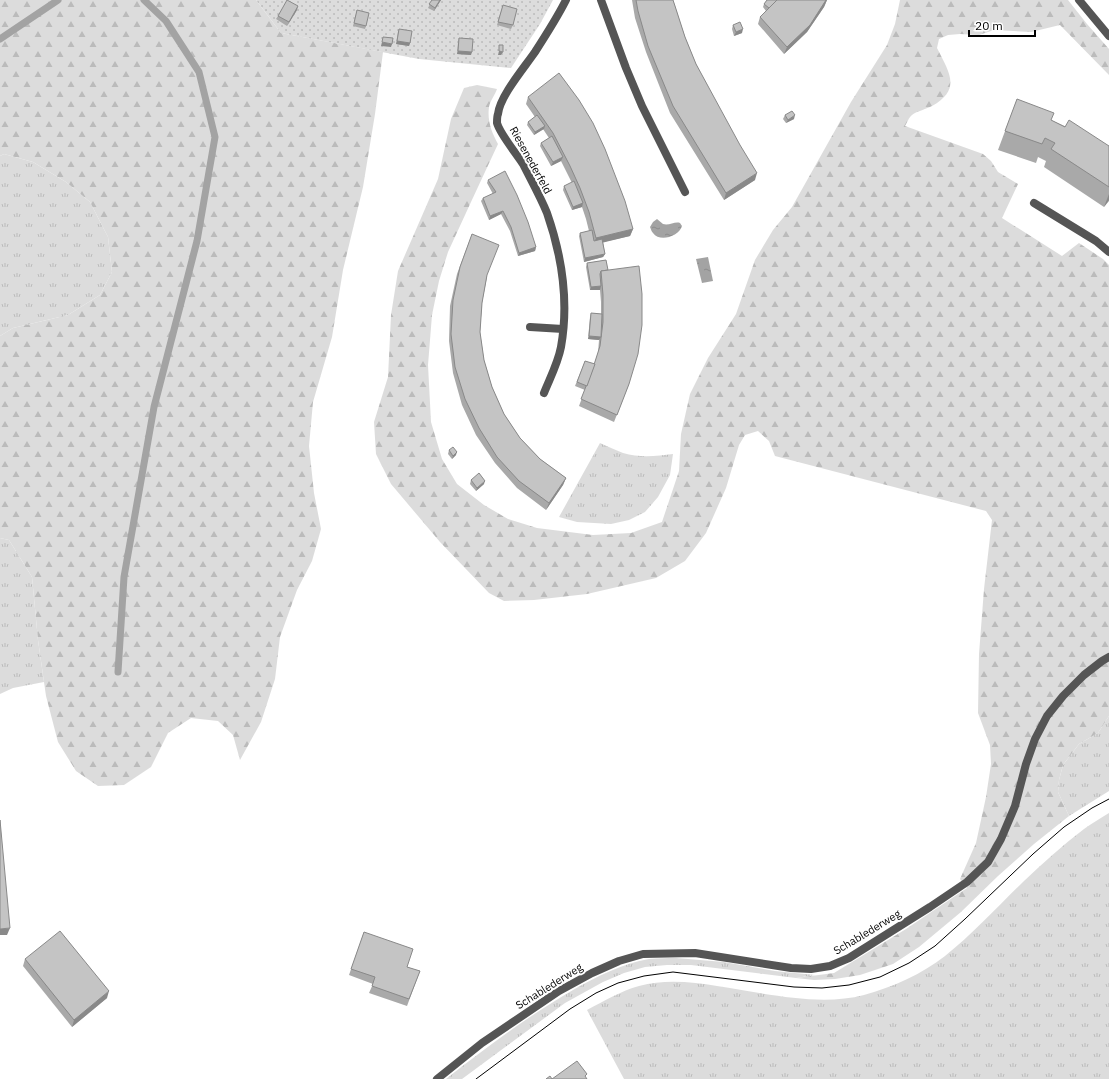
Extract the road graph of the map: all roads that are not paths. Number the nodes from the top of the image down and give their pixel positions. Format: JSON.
{"nodes":[{"id":1,"x":566,"y":0,"type":"edge"},
{"id":2,"x":601,"y":0,"type":"edge"},
{"id":3,"x":1080,"y":0,"type":"edge"},
{"id":4,"x":1109,"y":36,"type":"edge"},
{"id":5,"x":686,"y":192,"type":"dead end"},
{"id":6,"x":1034,"y":203,"type":"dead end"},
{"id":7,"x":1109,"y":252,"type":"edge"},
{"id":8,"x":530,"y":327,"type":"dead end"},
{"id":9,"x":563,"y":329,"type":"junction"},
{"id":10,"x":544,"y":393,"type":"dead end"},
{"id":11,"x":1109,"y":657,"type":"edge"},
{"id":12,"x":437,"y":1079,"type":"edge"}],
"edges":[{"from":1,"to":9,"type":"street","name":"Riesenederfeld"},
{"from":2,"to":5,"type":"street"},
{"from":3,"to":4,"type":"street"},
{"from":6,"to":7,"type":"street"},
{"from":8,"to":9,"type":"street"},
{"from":9,"to":10,"type":"street","name":"Riesenederfeld"},
{"from":11,"to":12,"type":"street","name":"Schablederweg"}]}
